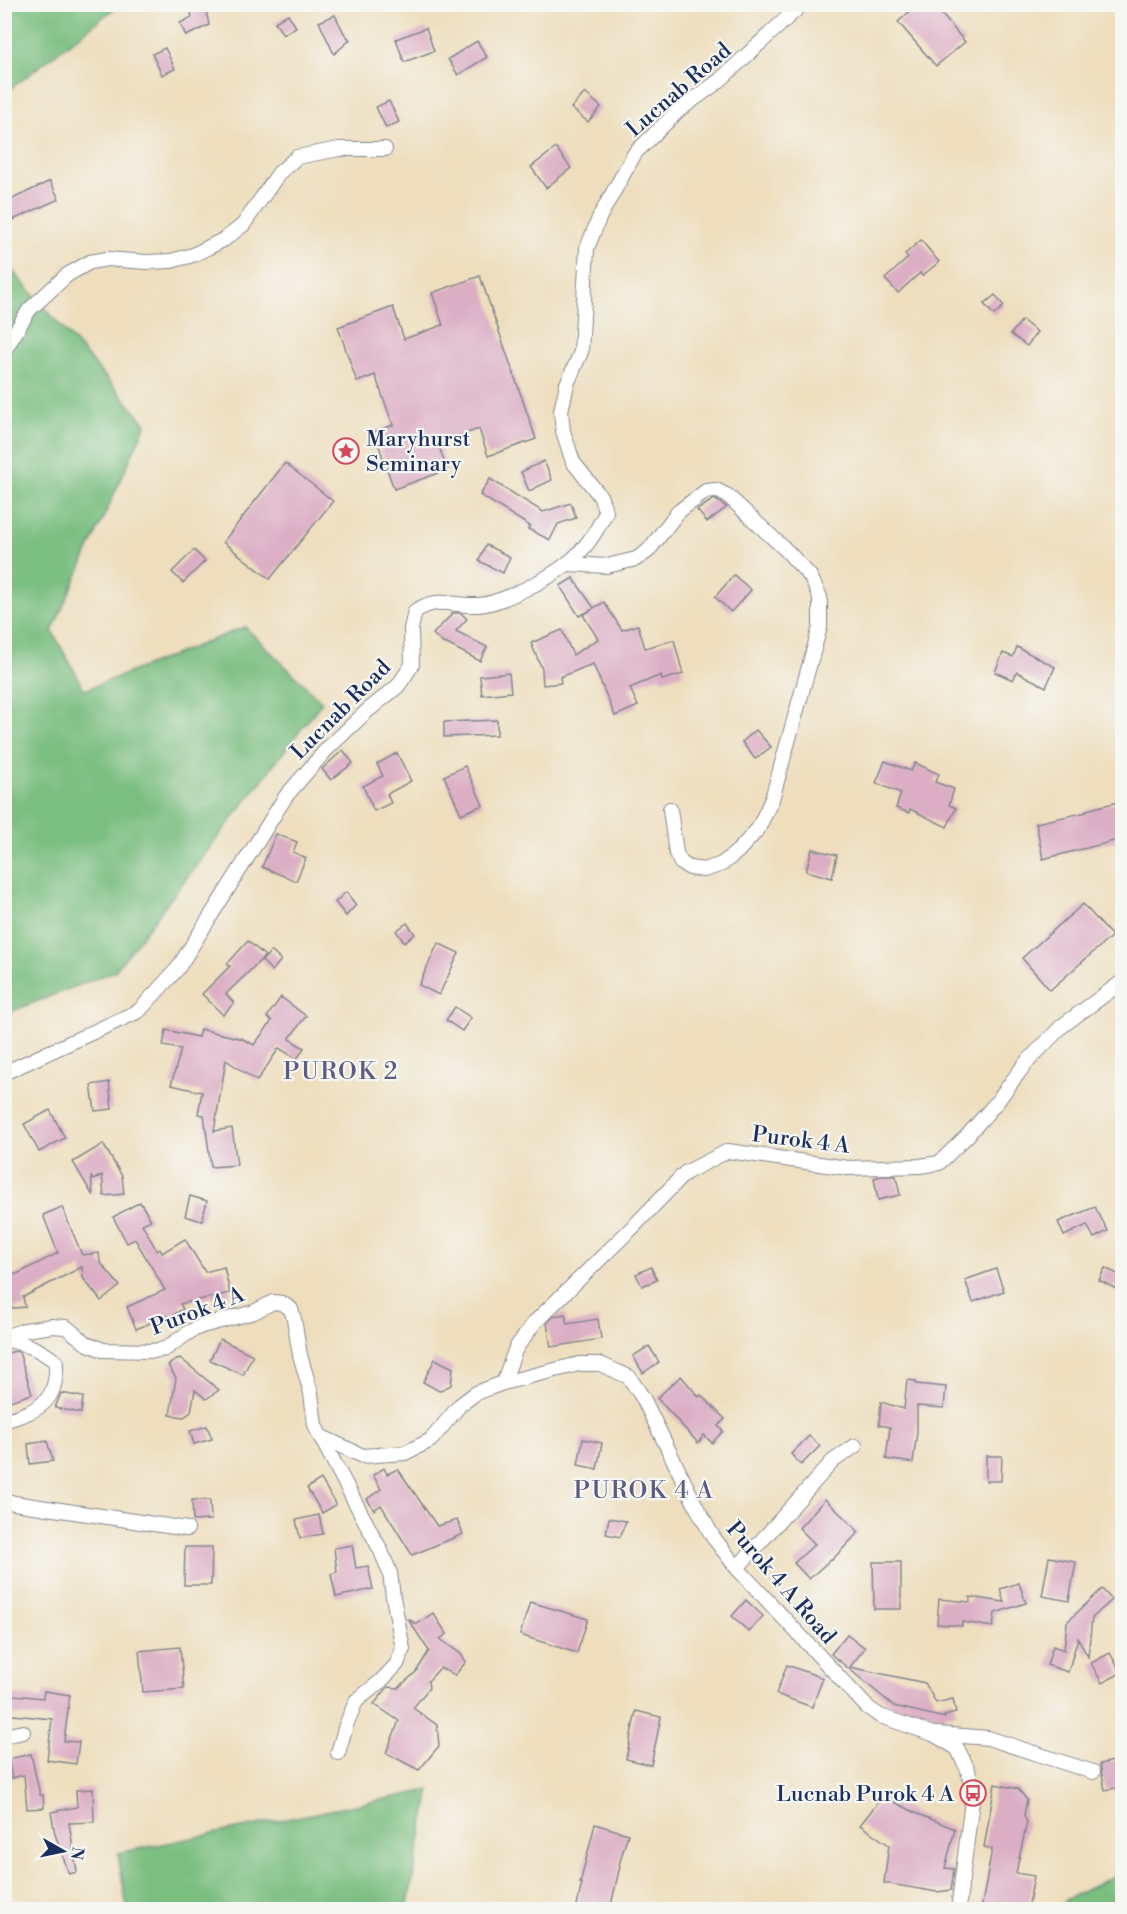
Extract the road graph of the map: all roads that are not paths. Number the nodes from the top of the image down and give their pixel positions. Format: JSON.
{"nodes":[{"id":1,"x":802,"y":4,"type":"edge"},
{"id":2,"x":385,"y":149,"type":"dead end"},
{"id":3,"x":4,"y":351,"type":"edge"},
{"id":4,"x":568,"y":564,"type":"junction"},
{"id":5,"x":670,"y":809,"type":"dead end"},
{"id":6,"x":1122,"y":982,"type":"edge"},
{"id":7,"x":4,"y":1073,"type":"edge"},
{"id":8,"x":4,"y":1338,"type":"edge"},
{"id":9,"x":503,"y":1383,"type":"junction"},
{"id":10,"x":4,"y":1421,"type":"edge"},
{"id":11,"x":320,"y":1436,"type":"junction"},
{"id":12,"x":855,"y":1446,"type":"dead end"},
{"id":13,"x":4,"y":1500,"type":"edge"},
{"id":14,"x":187,"y":1530,"type":"dead end"},
{"id":15,"x":737,"y":1568,"type":"junction"},
{"id":16,"x":23,"y":1732,"type":"dead end"},
{"id":17,"x":933,"y":1734,"type":"junction"},
{"id":18,"x":4,"y":1736,"type":"edge"},
{"id":19,"x":338,"y":1753,"type":"dead end"},
{"id":20,"x":1093,"y":1772,"type":"dead end"},
{"id":21,"x":958,"y":1910,"type":"edge"}],
"edges":[{"from":1,"to":4,"type":"street","name":"Lucnab Road"},
{"from":2,"to":3,"type":"street"},
{"from":4,"to":5,"type":"street"},
{"from":4,"to":7,"type":"street","name":"Lucnab Road"},
{"from":6,"to":9,"type":"street","name":"Purok 4 A"},
{"from":8,"to":10,"type":"street"},
{"from":8,"to":11,"type":"street","name":"Purok 4 A"},
{"from":9,"to":11,"type":"street","name":"Purok 4 A Road"},
{"from":9,"to":15,"type":"street","name":"Purok 4 A Road"},
{"from":11,"to":19,"type":"street"},
{"from":12,"to":15,"type":"street"},
{"from":13,"to":14,"type":"street"},
{"from":15,"to":17,"type":"street","name":"Purok 4 A Road"},
{"from":16,"to":18,"type":"street"},
{"from":17,"to":20,"type":"street","name":"Purok 4 A Road"},
{"from":17,"to":21,"type":"street","name":"Purok 4 A Road"}]}
